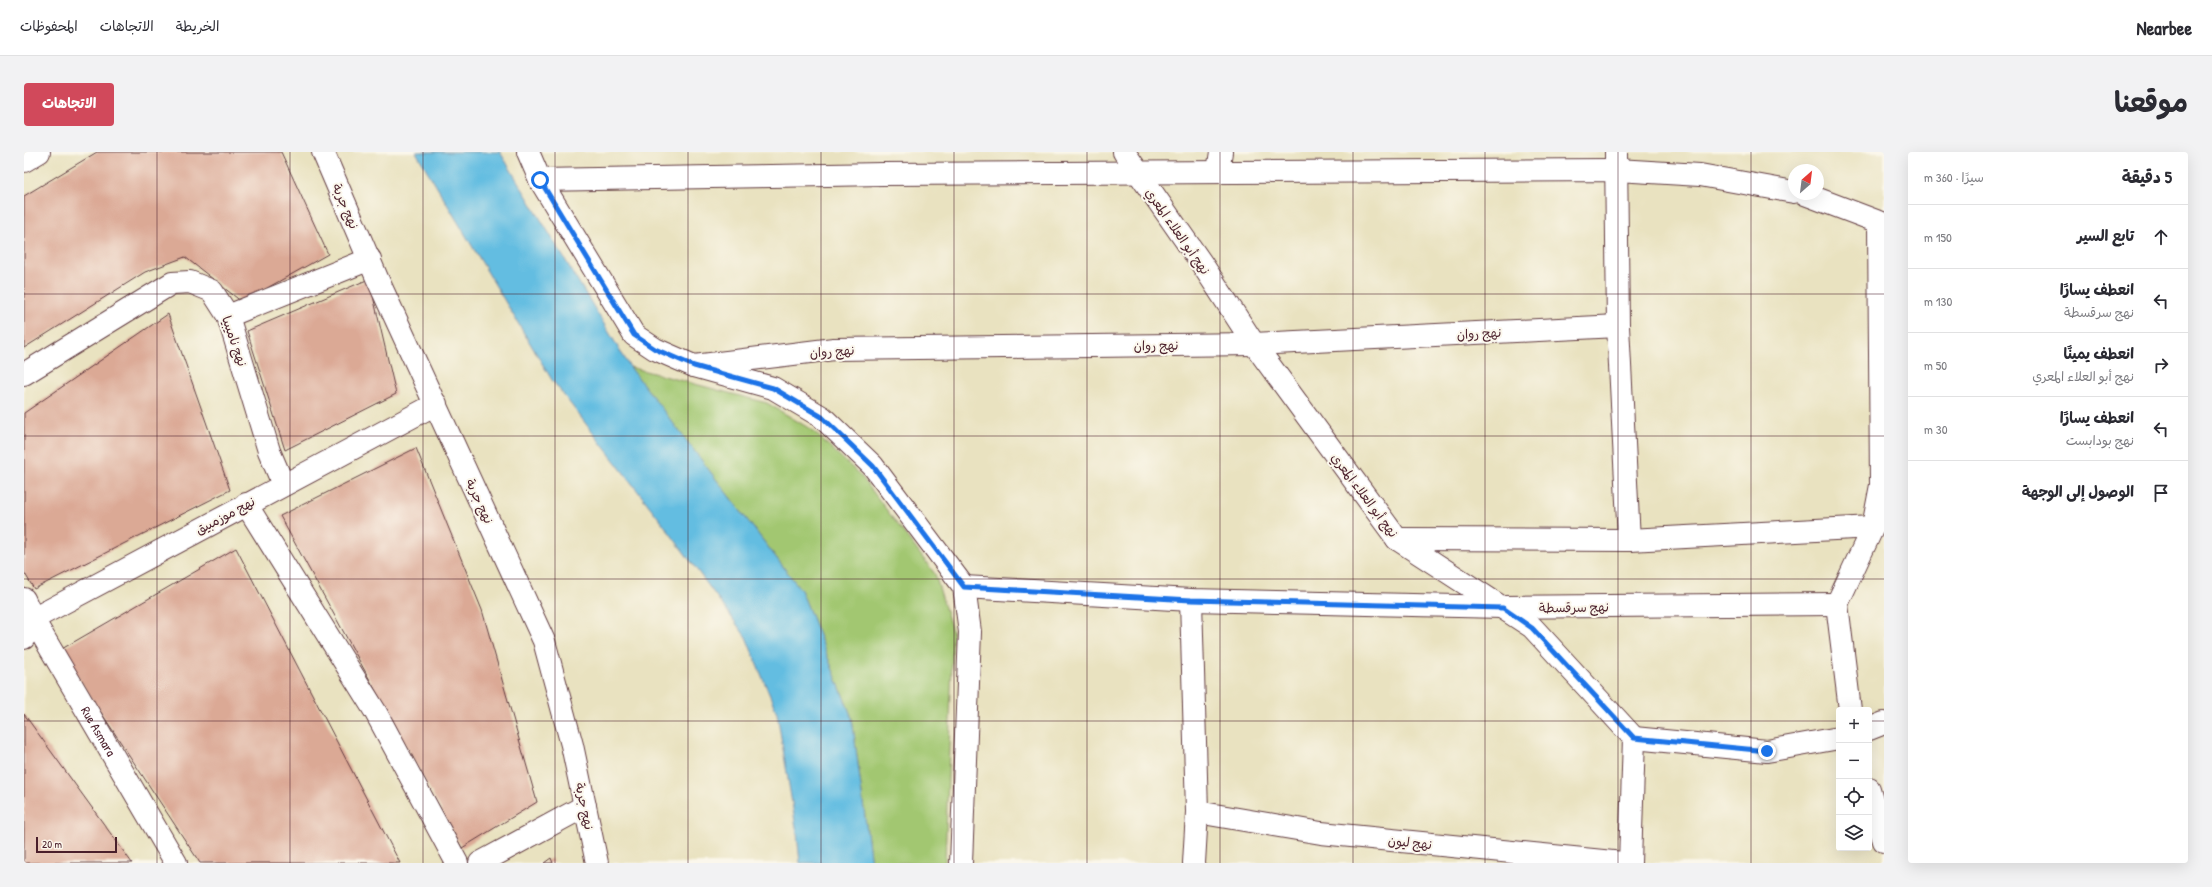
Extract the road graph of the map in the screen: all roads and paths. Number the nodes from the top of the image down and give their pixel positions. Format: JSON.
{"nodes":[{"id":1,"x":39,"y":152,"type":"edge"},
{"id":2,"x":323,"y":152,"type":"edge"},
{"id":3,"x":528,"y":152,"type":"edge"},
{"id":4,"x":1124,"y":152,"type":"edge"},
{"id":5,"x":24,"y":161,"type":"edge"},
{"id":6,"x":1616,"y":161,"type":"edge"},
{"id":7,"x":1219,"y":162,"type":"edge"},
{"id":8,"x":1136,"y":172,"type":"junction"},
{"id":9,"x":540,"y":180,"type":"junction"},
{"id":10,"x":1788,"y":191,"type":"edge"},
{"id":11,"x":1822,"y":200,"type":"edge"},
{"id":12,"x":1881,"y":223,"type":"edge"},
{"id":13,"x":370,"y":259,"type":"junction"},
{"id":14,"x":228,"y":316,"type":"junction"},
{"id":15,"x":1618,"y":326,"type":"junction"},
{"id":16,"x":1254,"y":344,"type":"junction"},
{"id":17,"x":694,"y":366,"type":"junction"},
{"id":18,"x":24,"y":374,"type":"edge"},
{"id":19,"x":436,"y":404,"type":"junction"},
{"id":20,"x":283,"y":484,"type":"junction"},
{"id":21,"x":246,"y":504,"type":"junction"},
{"id":22,"x":1873,"y":527,"type":"junction"},
{"id":23,"x":1397,"y":539,"type":"junction"},
{"id":24,"x":1629,"y":540,"type":"junction"},
{"id":25,"x":964,"y":587,"type":"junction"},
{"id":26,"x":24,"y":599,"type":"edge"},
{"id":27,"x":1191,"y":600,"type":"junction"},
{"id":28,"x":1838,"y":604,"type":"junction"},
{"id":29,"x":1503,"y":608,"type":"junction"},
{"id":30,"x":33,"y":619,"type":"junction"},
{"id":31,"x":24,"y":638,"type":"edge"},
{"id":32,"x":1850,"y":707,"type":"edge"},
{"id":33,"x":1884,"y":723,"type":"edge"},
{"id":34,"x":1872,"y":728,"type":"edge"},
{"id":35,"x":1634,"y":738,"type":"junction"},
{"id":36,"x":1836,"y":739,"type":"edge"},
{"id":37,"x":1872,"y":799,"type":"edge"},
{"id":38,"x":584,"y":806,"type":"junction"},
{"id":39,"x":1197,"y":812,"type":"junction"},
{"id":40,"x":1884,"y":841,"type":"edge"},
{"id":41,"x":176,"y":863,"type":"edge"},
{"id":42,"x":457,"y":863,"type":"edge"},
{"id":43,"x":480,"y":863,"type":"edge"},
{"id":44,"x":597,"y":863,"type":"edge"},
{"id":45,"x":961,"y":863,"type":"edge"},
{"id":46,"x":1194,"y":863,"type":"edge"},
{"id":47,"x":1624,"y":863,"type":"edge"},
{"id":48,"x":1630,"y":863,"type":"edge"}],
"edges":[{"from":1,"to":5,"type":"street"},
{"from":2,"to":13,"type":"street","name":"نهج جربة"},
{"from":3,"to":9,"type":"street"},
{"from":4,"to":8,"type":"street","name":"نهج أبو العلاء المعري"},
{"from":6,"to":7,"type":"street"},
{"from":6,"to":10,"type":"street"},
{"from":6,"to":15,"type":"street"},
{"from":7,"to":8,"type":"street"},
{"from":8,"to":9,"type":"street"},
{"from":8,"to":16,"type":"street","name":"نهج أبو العلاء المعري"},
{"from":9,"to":17,"type":"street"},
{"from":11,"to":12,"type":"street"},
{"from":12,"to":22,"type":"street"},
{"from":13,"to":14,"type":"street"},
{"from":13,"to":19,"type":"street","name":"نهج جربة"},
{"from":14,"to":18,"type":"street","name":"نهج ناميبيا"},
{"from":14,"to":20,"type":"street","name":"نهج ناميبيا"},
{"from":15,"to":16,"type":"street","name":"نهج روان"},
{"from":15,"to":24,"type":"street"},
{"from":16,"to":17,"type":"street","name":"نهج روان"},
{"from":16,"to":23,"type":"street","name":"نهج أبو العلاء المعري"},
{"from":17,"to":25,"type":"street"},
{"from":19,"to":20,"type":"street","name":"نهج موزمبيق"},
{"from":19,"to":38,"type":"street","name":"نهج جربة"},
{"from":20,"to":21,"type":"street","name":"نهج موزمبيق"},
{"from":21,"to":30,"type":"street","name":"نهج موزمبيق"},
{"from":21,"to":42,"type":"street"},
{"from":22,"to":24,"type":"street"},
{"from":22,"to":28,"type":"street"},
{"from":23,"to":24,"type":"street"},
{"from":23,"to":29,"type":"street","name":"نهج أبو العلاء المعري"},
{"from":25,"to":27,"type":"street","name":"نهج سرقسطة"},
{"from":25,"to":45,"type":"street"},
{"from":26,"to":30,"type":"street","name":"Rue Asmara"},
{"from":27,"to":29,"type":"street","name":"نهج سرقسطة"},
{"from":27,"to":39,"type":"street"},
{"from":28,"to":29,"type":"street","name":"نهج سرقسطة"},
{"from":28,"to":32,"type":"street"},
{"from":29,"to":35,"type":"street","name":"نهج أبو العلاء المعري"},
{"from":30,"to":31,"type":"street"},
{"from":30,"to":41,"type":"street","name":"Rue Asmara"},
{"from":33,"to":34,"type":"street"},
{"from":35,"to":36,"type":"street"},
{"from":35,"to":48,"type":"street"},
{"from":37,"to":40,"type":"street"},
{"from":38,"to":43,"type":"street"},
{"from":38,"to":44,"type":"street","name":"نهج جربة"},
{"from":39,"to":46,"type":"street"},
{"from":39,"to":47,"type":"street","name":"نهج ليون"}]}
